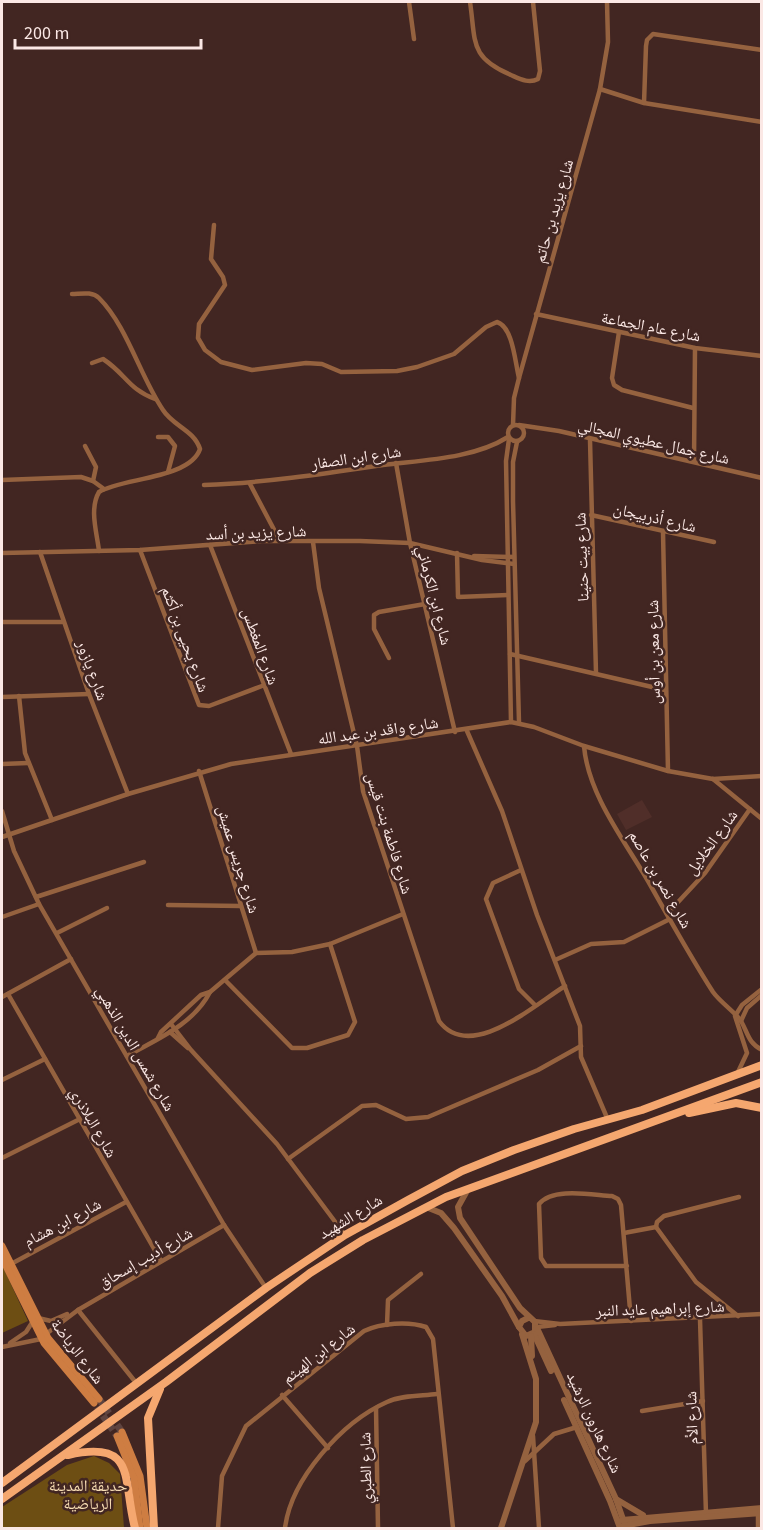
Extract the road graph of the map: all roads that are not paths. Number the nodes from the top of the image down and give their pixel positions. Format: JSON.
{"nodes":[{"id":1,"x":410,"y":2,"type":"edge"},
{"id":2,"x":470,"y":2,"type":"edge"},
{"id":3,"x":533,"y":2,"type":"edge"},
{"id":4,"x":608,"y":2,"type":"edge"},
{"id":5,"x":414,"y":39,"type":"dead end"},
{"id":6,"x":762,"y":50,"type":"edge"},
{"id":7,"x":600,"y":88,"type":"junction"},
{"id":8,"x":644,"y":103,"type":"junction"},
{"id":9,"x":762,"y":122,"type":"edge"},
{"id":10,"x":214,"y":225,"type":"dead end"},
{"id":11,"x":72,"y":294,"type":"dead end"},
{"id":12,"x":536,"y":314,"type":"junction"},
{"id":13,"x":619,"y":332,"type":"junction"},
{"id":14,"x":694,"y":348,"type":"junction"},
{"id":15,"x":762,"y":356,"type":"edge"},
{"id":16,"x":92,"y":363,"type":"dead end"},
{"id":17,"x":519,"y":378,"type":"junction"},
{"id":18,"x":155,"y":399,"type":"junction"},
{"id":19,"x":693,"y":408,"type":"junction"},
{"id":20,"x":516,"y":425,"type":"junction"},
{"id":21,"x":542,"y":430,"type":"junction"},
{"id":22,"x":524,"y":434,"type":"junction"},
{"id":23,"x":158,"y":437,"type":"dead end"},
{"id":24,"x":509,"y":438,"type":"junction"},
{"id":25,"x":590,"y":440,"type":"junction"},
{"id":26,"x":517,"y":441,"type":"junction"},
{"id":27,"x":85,"y":446,"type":"dead end"},
{"id":28,"x":694,"y":461,"type":"junction"},
{"id":29,"x":396,"y":463,"type":"junction"},
{"id":30,"x":168,"y":472,"type":"junction"},
{"id":31,"x":762,"y":478,"type":"edge"},
{"id":32,"x":2,"y":480,"type":"edge"},
{"id":33,"x":93,"y":481,"type":"junction"},
{"id":34,"x":249,"y":484,"type":"junction"},
{"id":35,"x":204,"y":485,"type":"dead end"},
{"id":36,"x":104,"y":489,"type":"junction"},
{"id":37,"x":591,"y":515,"type":"junction"},
{"id":38,"x":663,"y":532,"type":"junction"},
{"id":39,"x":280,"y":541,"type":"junction"},
{"id":40,"x":313,"y":542,"type":"junction"},
{"id":41,"x":714,"y":542,"type":"dead end"},
{"id":42,"x":410,"y":543,"type":"junction"},
{"id":43,"x":210,"y":545,"type":"junction"},
{"id":44,"x":140,"y":550,"type":"junction"},
{"id":45,"x":99,"y":551,"type":"junction"},
{"id":46,"x":40,"y":552,"type":"junction"},
{"id":47,"x":2,"y":553,"type":"edge"},
{"id":48,"x":457,"y":553,"type":"junction"},
{"id":49,"x":472,"y":556,"type":"junction"},
{"id":50,"x":507,"y":556,"type":"junction"},
{"id":51,"x":514,"y":557,"type":"junction"},
{"id":52,"x":507,"y":563,"type":"junction"},
{"id":53,"x":514,"y":564,"type":"junction"},
{"id":54,"x":508,"y":595,"type":"junction"},
{"id":55,"x":425,"y":604,"type":"junction"},
{"id":56,"x":2,"y":622,"type":"edge"},
{"id":57,"x":62,"y":622,"type":"junction"},
{"id":58,"x":510,"y":654,"type":"junction"},
{"id":59,"x":518,"y":655,"type":"junction"},
{"id":60,"x":389,"y":658,"type":"dead end"},
{"id":61,"x":596,"y":673,"type":"junction"},
{"id":62,"x":262,"y":686,"type":"junction"},
{"id":63,"x":665,"y":690,"type":"junction"},
{"id":64,"x":89,"y":694,"type":"junction"},
{"id":65,"x":19,"y":696,"type":"junction"},
{"id":66,"x":2,"y":697,"type":"edge"},
{"id":67,"x":511,"y":722,"type":"junction"},
{"id":68,"x":519,"y":722,"type":"junction"},
{"id":69,"x":467,"y":730,"type":"junction"},
{"id":70,"x":455,"y":732,"type":"junction"},
{"id":71,"x":357,"y":746,"type":"junction"},
{"id":72,"x":584,"y":746,"type":"junction"},
{"id":73,"x":291,"y":754,"type":"junction"},
{"id":74,"x":28,"y":763,"type":"junction"},
{"id":75,"x":2,"y":764,"type":"edge"},
{"id":76,"x":199,"y":771,"type":"junction"},
{"id":77,"x":668,"y":771,"type":"junction"},
{"id":78,"x":762,"y":776,"type":"edge"},
{"id":79,"x":713,"y":779,"type":"junction"},
{"id":80,"x":128,"y":794,"type":"junction"},
{"id":81,"x":750,"y":809,"type":"junction"},
{"id":82,"x":2,"y":811,"type":"edge"},
{"id":83,"x":762,"y":819,"type":"edge"},
{"id":84,"x":52,"y":820,"type":"junction"},
{"id":85,"x":9,"y":835,"type":"junction"},
{"id":86,"x":2,"y":837,"type":"edge"},
{"id":87,"x":144,"y":862,"type":"dead end"},
{"id":88,"x":521,"y":870,"type":"junction"},
{"id":89,"x":36,"y":897,"type":"junction"},
{"id":90,"x":39,"y":904,"type":"junction"},
{"id":91,"x":168,"y":905,"type":"dead end"},
{"id":92,"x":241,"y":906,"type":"junction"},
{"id":93,"x":107,"y":908,"type":"dead end"},
{"id":94,"x":403,"y":914,"type":"junction"},
{"id":95,"x":2,"y":917,"type":"edge"},
{"id":96,"x":669,"y":917,"type":"junction"},
{"id":97,"x":57,"y":933,"type":"junction"},
{"id":98,"x":330,"y":944,"type":"junction"},
{"id":99,"x":256,"y":953,"type":"junction"},
{"id":100,"x":71,"y":959,"type":"junction"},
{"id":101,"x":555,"y":960,"type":"junction"},
{"id":102,"x":225,"y":980,"type":"junction"},
{"id":103,"x":565,"y":986,"type":"junction"},
{"id":104,"x":762,"y":989,"type":"edge"},
{"id":105,"x":210,"y":992,"type":"junction"},
{"id":106,"x":8,"y":994,"type":"junction"},
{"id":107,"x":762,"y":995,"type":"edge"},
{"id":108,"x":2,"y":997,"type":"edge"},
{"id":109,"x":535,"y":1005,"type":"junction"},
{"id":110,"x":735,"y":1016,"type":"junction"},
{"id":111,"x":741,"y":1021,"type":"junction"},
{"id":112,"x":169,"y":1026,"type":"junction"},
{"id":113,"x":176,"y":1029,"type":"junction"},
{"id":114,"x":171,"y":1033,"type":"junction"},
{"id":115,"x":158,"y":1038,"type":"junction"},
{"id":116,"x":580,"y":1046,"type":"junction"},
{"id":117,"x":190,"y":1050,"type":"junction"},
{"id":118,"x":762,"y":1050,"type":"edge"},
{"id":119,"x":127,"y":1056,"type":"junction"},
{"id":120,"x":45,"y":1059,"type":"junction"},
{"id":121,"x":762,"y":1065,"type":"edge"},
{"id":122,"x":736,"y":1075,"type":"junction"},
{"id":123,"x":2,"y":1080,"type":"edge"},
{"id":124,"x":762,"y":1082,"type":"edge"},
{"id":125,"x":762,"y":1108,"type":"edge"},
{"id":126,"x":78,"y":1120,"type":"junction"},
{"id":127,"x":608,"y":1120,"type":"junction"},
{"id":128,"x":656,"y":1120,"type":"junction"},
{"id":129,"x":2,"y":1158,"type":"edge"},
{"id":130,"x":288,"y":1159,"type":"junction"},
{"id":131,"x":473,"y":1186,"type":"junction"},
{"id":132,"x":739,"y":1197,"type":"dead end"},
{"id":133,"x":126,"y":1202,"type":"junction"},
{"id":134,"x":426,"y":1206,"type":"junction"},
{"id":135,"x":458,"y":1213,"type":"junction"},
{"id":136,"x":446,"y":1218,"type":"junction"},
{"id":137,"x":224,"y":1225,"type":"junction"},
{"id":138,"x":656,"y":1227,"type":"junction"},
{"id":139,"x":624,"y":1233,"type":"junction"},
{"id":140,"x":345,"y":1235,"type":"junction"},
{"id":141,"x":2,"y":1246,"type":"edge"},
{"id":142,"x":2,"y":1258,"type":"edge"},
{"id":143,"x":161,"y":1261,"type":"junction"},
{"id":144,"x":10,"y":1264,"type":"junction"},
{"id":145,"x":627,"y":1266,"type":"junction"},
{"id":146,"x":421,"y":1274,"type":"dead end"},
{"id":147,"x":266,"y":1288,"type":"junction"},
{"id":148,"x":78,"y":1310,"type":"junction"},
{"id":149,"x":762,"y":1314,"type":"edge"},
{"id":150,"x":738,"y":1316,"type":"junction"},
{"id":151,"x":700,"y":1319,"type":"junction"},
{"id":152,"x":35,"y":1320,"type":"junction"},
{"id":153,"x":631,"y":1321,"type":"junction"},
{"id":154,"x":387,"y":1325,"type":"junction"},
{"id":155,"x":519,"y":1327,"type":"junction"},
{"id":156,"x":533,"y":1327,"type":"junction"},
{"id":157,"x":522,"y":1334,"type":"junction"},
{"id":158,"x":44,"y":1336,"type":"junction"},
{"id":159,"x":3,"y":1346,"type":"edge"},
{"id":160,"x":533,"y":1366,"type":"junction"},
{"id":161,"x":166,"y":1382,"type":"junction"},
{"id":162,"x":137,"y":1384,"type":"junction"},
{"id":163,"x":437,"y":1394,"type":"junction"},
{"id":164,"x":282,"y":1395,"type":"junction"},
{"id":165,"x":96,"y":1401,"type":"tunnel mouth"},
{"id":166,"x":703,"y":1401,"type":"junction"},
{"id":167,"x":376,"y":1408,"type":"junction"},
{"id":168,"x":642,"y":1411,"type":"dead end"},
{"id":169,"x":578,"y":1427,"type":"junction"},
{"id":170,"x":533,"y":1434,"type":"junction"},
{"id":171,"x":328,"y":1448,"type":"junction"},
{"id":172,"x":534,"y":1451,"type":"junction"},
{"id":173,"x":65,"y":1456,"type":"junction"},
{"id":174,"x":525,"y":1461,"type":"junction"},
{"id":175,"x":2,"y":1483,"type":"edge"},
{"id":176,"x":2,"y":1499,"type":"edge"},
{"id":177,"x":616,"y":1499,"type":"junction"},
{"id":178,"x":760,"y":1511,"type":"edge"},
{"id":179,"x":706,"y":1514,"type":"junction"},
{"id":180,"x":648,"y":1519,"type":"junction"},
{"id":181,"x":622,"y":1525,"type":"edge"},
{"id":182,"x":135,"y":1528,"type":"edge"},
{"id":183,"x":140,"y":1528,"type":"edge"},
{"id":184,"x":147,"y":1528,"type":"edge"},
{"id":185,"x":154,"y":1528,"type":"edge"},
{"id":186,"x":218,"y":1528,"type":"edge"},
{"id":187,"x":285,"y":1528,"type":"edge"},
{"id":188,"x":378,"y":1528,"type":"edge"},
{"id":189,"x":453,"y":1528,"type":"edge"},
{"id":190,"x":501,"y":1528,"type":"edge"},
{"id":191,"x":539,"y":1528,"type":"edge"},
{"id":192,"x":641,"y":1528,"type":"edge"},
{"id":193,"x":758,"y":1528,"type":"edge"}],
"edges":[{"from":1,"to":5,"type":"street"},
{"from":2,"to":3,"type":"street"},
{"from":4,"to":7,"type":"street","name":"شارع يزيد بن حاتم"},
{"from":6,"to":8,"type":"street"},
{"from":7,"to":8,"type":"street"},
{"from":7,"to":12,"type":"street","name":"شارع يزيد بن حاتم"},
{"from":8,"to":9,"type":"street"},
{"from":10,"to":17,"type":"street"},
{"from":11,"to":18,"type":"street"},
{"from":12,"to":13,"type":"street","name":"شارع عام الجماعة"},
{"from":12,"to":17,"type":"street","name":"شارع يزيد بن حاتم"},
{"from":13,"to":14,"type":"street","name":"شارع عام الجماعة"},
{"from":13,"to":19,"type":"street"},
{"from":14,"to":15,"type":"street","name":"شارع عام الجماعة"},
{"from":14,"to":19,"type":"street"},
{"from":16,"to":18,"type":"street"},
{"from":17,"to":20,"type":"street","name":"شارع يزيد بن حاتم"},
{"from":18,"to":30,"type":"street"},
{"from":19,"to":28,"type":"street"},
{"from":20,"to":21,"type":"street","name":"شارع جمال عطيوي المجالي"},
{"from":20,"to":22,"type":"street"},
{"from":20,"to":24,"type":"street"},
{"from":21,"to":22,"type":"street","name":"شارع جمال عطيوي المجالي"},
{"from":21,"to":25,"type":"street","name":"شارع جمال عطيوي المجالي"},
{"from":22,"to":26,"type":"street"},
{"from":23,"to":30,"type":"street"},
{"from":24,"to":26,"type":"street"},
{"from":24,"to":29,"type":"street","name":"شارع ابن الصفار"},
{"from":24,"to":50,"type":"street"},
{"from":25,"to":28,"type":"street","name":"شارع جمال عطيوي المجالي"},
{"from":25,"to":37,"type":"street","name":"شارع بيت حنينا"},
{"from":26,"to":51,"type":"street"},
{"from":27,"to":33,"type":"street"},
{"from":28,"to":31,"type":"street","name":"شارع جمال عطيوي المجالي"},
{"from":29,"to":34,"type":"street","name":"شارع ابن الصفار"},
{"from":29,"to":42,"type":"street","name":"شارع ابن الكرماني"},
{"from":30,"to":36,"type":"street"},
{"from":32,"to":33,"type":"street"},
{"from":33,"to":36,"type":"street"},
{"from":34,"to":35,"type":"street","name":"شارع ابن الصفار"},
{"from":34,"to":39,"type":"street"},
{"from":36,"to":45,"type":"street"},
{"from":37,"to":38,"type":"street","name":"شارع أذربيجان"},
{"from":37,"to":61,"type":"street","name":"شارع بيت حنينا"},
{"from":38,"to":41,"type":"street","name":"شارع أذربيجان"},
{"from":38,"to":63,"type":"street","name":"شارع معن بن أوس"},
{"from":39,"to":40,"type":"street","name":"شارع يزيد بن أسد"},
{"from":39,"to":43,"type":"street","name":"شارع يزيد بن أسد"},
{"from":40,"to":42,"type":"street","name":"شارع يزيد بن أسد"},
{"from":40,"to":71,"type":"street","name":"شارع فاطمة بنت قيس"},
{"from":42,"to":48,"type":"street","name":"شارع يزيد بن أسد"},
{"from":42,"to":55,"type":"street","name":"شارع ابن الكرماني"},
{"from":43,"to":44,"type":"street","name":"شارع يزيد بن أسد"},
{"from":43,"to":62,"type":"street","name":"شارع المغطس"},
{"from":44,"to":45,"type":"street","name":"شارع يزيد بن أسد"},
{"from":44,"to":62,"type":"street","name":"شارع يحيى بن أكثم"},
{"from":45,"to":46,"type":"street","name":"شارع يزيد بن أسد"},
{"from":46,"to":47,"type":"street","name":"شارع يزيد بن أسد"},
{"from":46,"to":57,"type":"street","name":"شارع يازور"},
{"from":48,"to":49,"type":"street","name":"شارع يزيد بن أسد"},
{"from":48,"to":54,"type":"street"},
{"from":49,"to":50,"type":"street","name":"شارع يزيد بن أسد"},
{"from":49,"to":52,"type":"street","name":"شارع يزيد بن أسد"},
{"from":50,"to":51,"type":"street","name":"شارع يزيد بن أسد"},
{"from":50,"to":52,"type":"street"},
{"from":51,"to":53,"type":"street"},
{"from":52,"to":53,"type":"street","name":"شارع يزيد بن أسد"},
{"from":52,"to":54,"type":"street"},
{"from":53,"to":59,"type":"street"},
{"from":54,"to":58,"type":"street"},
{"from":55,"to":60,"type":"street"},
{"from":55,"to":70,"type":"street","name":"شارع ابن الكرماني"},
{"from":56,"to":57,"type":"street"},
{"from":57,"to":64,"type":"street","name":"شارع يازور"},
{"from":58,"to":59,"type":"street"},
{"from":58,"to":67,"type":"street"},
{"from":59,"to":61,"type":"street"},
{"from":59,"to":68,"type":"street"},
{"from":61,"to":63,"type":"street"},
{"from":62,"to":73,"type":"street","name":"شارع المغطس"},
{"from":63,"to":77,"type":"street","name":"شارع معن بن أوس"},
{"from":64,"to":65,"type":"street"},
{"from":64,"to":80,"type":"street","name":"شارع يازور"},
{"from":65,"to":66,"type":"street"},
{"from":65,"to":74,"type":"street"},
{"from":67,"to":68,"type":"street","name":"شارع واقد بن عبد الله"},
{"from":67,"to":69,"type":"street","name":"شارع واقد بن عبد الله"},
{"from":68,"to":72,"type":"street","name":"شارع واقد بن عبد الله"},
{"from":69,"to":70,"type":"street","name":"شارع واقد بن عبد الله"},
{"from":69,"to":88,"type":"street"},
{"from":70,"to":71,"type":"street","name":"شارع واقد بن عبد الله"},
{"from":71,"to":73,"type":"street","name":"شارع واقد بن عبد الله"},
{"from":71,"to":94,"type":"street","name":"شارع فاطمة بنت قيس"},
{"from":72,"to":77,"type":"street","name":"شارع واقد بن عبد الله"},
{"from":72,"to":96,"type":"street","name":"شارع نصر بن عاصم"},
{"from":73,"to":76,"type":"street","name":"شارع واقد بن عبد الله"},
{"from":74,"to":75,"type":"street"},
{"from":74,"to":84,"type":"street"},
{"from":76,"to":80,"type":"street","name":"شارع واقد بن عبد الله"},
{"from":76,"to":92,"type":"street","name":"شارع جريس عميش"},
{"from":77,"to":79,"type":"street","name":"شارع واقد بن عبد الله"},
{"from":78,"to":79,"type":"street","name":"شارع واقد بن عبد الله"},
{"from":79,"to":81,"type":"street"},
{"from":80,"to":84,"type":"street","name":"شارع واقد بن عبد الله"},
{"from":81,"to":83,"type":"street"},
{"from":81,"to":96,"type":"street","name":"شارع الخلايل"},
{"from":82,"to":85,"type":"street","name":"شارع شمس الدين الذهبي"},
{"from":84,"to":85,"type":"street","name":"شارع واقد بن عبد الله"},
{"from":85,"to":86,"type":"street","name":"شارع واقد بن عبد الله"},
{"from":85,"to":89,"type":"street","name":"شارع شمس الدين الذهبي"},
{"from":87,"to":89,"type":"street"},
{"from":88,"to":101,"type":"street"},
{"from":88,"to":109,"type":"street"},
{"from":89,"to":90,"type":"street","name":"شارع شمس الدين الذهبي"},
{"from":90,"to":95,"type":"street"},
{"from":90,"to":97,"type":"street","name":"شارع شمس الدين الذهبي"},
{"from":91,"to":92,"type":"street"},
{"from":92,"to":99,"type":"street","name":"شارع جريس عميش"},
{"from":93,"to":97,"type":"street"},
{"from":94,"to":98,"type":"street"},
{"from":94,"to":109,"type":"street","name":"شارع فاطمة بنت قيس"},
{"from":96,"to":101,"type":"street","name":"شارع الخلايل"},
{"from":96,"to":110,"type":"street","name":"شارع نصر بن عاصم"},
{"from":97,"to":100,"type":"street","name":"شارع شمس الدين الذهبي"},
{"from":98,"to":99,"type":"street"},
{"from":98,"to":102,"type":"street"},
{"from":99,"to":102,"type":"street"},
{"from":100,"to":106,"type":"street"},
{"from":100,"to":119,"type":"street","name":"شارع شمس الدين الذهبي"},
{"from":101,"to":103,"type":"street"},
{"from":102,"to":105,"type":"street"},
{"from":103,"to":109,"type":"street","name":"شارع فاطمة بنت قيس"},
{"from":103,"to":116,"type":"street"},
{"from":104,"to":110,"type":"street"},
{"from":105,"to":112,"type":"street"},
{"from":105,"to":113,"type":"street"},
{"from":106,"to":108,"type":"street"},
{"from":106,"to":120,"type":"street","name":"شارع البلاذري"},
{"from":107,"to":111,"type":"street"},
{"from":110,"to":111,"type":"street","name":"شارع نصر بن عاصم"},
{"from":110,"to":122,"type":"street","name":"شارع نصر بن عاصم"},
{"from":111,"to":118,"type":"street","name":"شارع نصر بن عاصم"},
{"from":112,"to":113,"type":"street"},
{"from":112,"to":114,"type":"street"},
{"from":112,"to":115,"type":"street"},
{"from":113,"to":114,"type":"street"},
{"from":113,"to":117,"type":"street"},
{"from":114,"to":115,"type":"street"},
{"from":114,"to":117,"type":"street"},
{"from":115,"to":119,"type":"street"},
{"from":116,"to":127,"type":"street"},
{"from":116,"to":130,"type":"street"},
{"from":117,"to":130,"type":"street"},
{"from":119,"to":137,"type":"street","name":"شارع شمس الدين الذهبي"},
{"from":120,"to":123,"type":"street"},
{"from":120,"to":126,"type":"street","name":"شارع البلاذري"},
{"from":121,"to":122,"type":"highway","name":"شارع الشهيد"},
{"from":122,"to":127,"type":"highway","name":"شارع الشهيد"},
{"from":124,"to":128,"type":"highway","name":"شارع الشهيد"},
{"from":125,"to":128,"type":"highway"},
{"from":126,"to":129,"type":"street"},
{"from":126,"to":133,"type":"street","name":"شارع البلاذري"},
{"from":127,"to":140,"type":"highway","name":"شارع الشهيد"},
{"from":128,"to":131,"type":"highway","name":"شارع الشهيد"},
{"from":130,"to":140,"type":"street"},
{"from":131,"to":134,"type":"highway","name":"شارع الشهيد"},
{"from":131,"to":135,"type":"street"},
{"from":132,"to":138,"type":"street"},
{"from":133,"to":143,"type":"street","name":"شارع البلاذري"},
{"from":133,"to":144,"type":"street","name":"شارع ابن هشام"},
{"from":134,"to":136,"type":"street"},
{"from":134,"to":161,"type":"highway","name":"شارع الشهيد"},
{"from":135,"to":136,"type":"street"},
{"from":135,"to":156,"type":"street","name":"شارع هارون الرشيد"},
{"from":136,"to":155,"type":"street"},
{"from":137,"to":143,"type":"street","name":"شارع أديب إسحاق"},
{"from":137,"to":147,"type":"street","name":"شارع شمس الدين الذهبي"},
{"from":138,"to":139,"type":"street"},
{"from":138,"to":150,"type":"street"},
{"from":139,"to":145,"type":"street"},
{"from":139,"to":145,"type":"street"},
{"from":140,"to":147,"type":"highway","name":"شارع الشهيد"},
{"from":141,"to":144,"type":"main road"},
{"from":142,"to":152,"type":"main road"},
{"from":143,"to":148,"type":"street","name":"شارع أديب إسحاق"},
{"from":144,"to":152,"type":"main road"},
{"from":145,"to":153,"type":"street"},
{"from":146,"to":154,"type":"street"},
{"from":147,"to":162,"type":"highway","name":"شارع الشهيد"},
{"from":148,"to":152,"type":"street","name":"شارع أديب إسحاق"},
{"from":148,"to":158,"type":"street","name":"شارع أديب إسحاق"},
{"from":148,"to":162,"type":"street"},
{"from":149,"to":150,"type":"street","name":"شارع إبراهيم عايد النبر"},
{"from":150,"to":151,"type":"street","name":"شارع إبراهيم عايد النبر"},
{"from":151,"to":153,"type":"street","name":"شارع إبراهيم عايد النبر"},
{"from":151,"to":166,"type":"street","name":"شارع الأم"},
{"from":152,"to":158,"type":"main road","name":"شارع الرياضة"},
{"from":152,"to":159,"type":"street","name":"شارع أديب إسحاق"},
{"from":153,"to":156,"type":"street","name":"شارع إبراهيم عايد النبر"},
{"from":154,"to":163,"type":"street","name":"شارع ابن الهيثم"},
{"from":154,"to":164,"type":"street","name":"شارع ابن الهيثم"},
{"from":155,"to":156,"type":"street"},
{"from":155,"to":157,"type":"street"},
{"from":156,"to":157,"type":"street"},
{"from":156,"to":160,"type":"street"},
{"from":156,"to":169,"type":"street","name":"شارع هارون الرشيد"},
{"from":157,"to":160,"type":"street"},
{"from":158,"to":159,"type":"street","name":"شارع أديب إسحاق"},
{"from":158,"to":165,"type":"main road","name":"شارع الرياضة"},
{"from":160,"to":170,"type":"street"},
{"from":161,"to":173,"type":"highway","name":"شارع الشهيد"},
{"from":161,"to":185,"type":"highway"},
{"from":162,"to":175,"type":"highway","name":"شارع الشهيد"},
{"from":163,"to":167,"type":"street"},
{"from":163,"to":189,"type":"street","name":"شارع ابن الهيثم"},
{"from":164,"to":171,"type":"street"},
{"from":164,"to":186,"type":"street","name":"شارع ابن الهيثم"},
{"from":166,"to":168,"type":"street"},
{"from":166,"to":179,"type":"street","name":"شارع الأم"},
{"from":167,"to":171,"type":"street"},
{"from":167,"to":188,"type":"street","name":"شارع الطبري"},
{"from":169,"to":172,"type":"street"},
{"from":169,"to":177,"type":"street","name":"شارع هارون الرشيد"},
{"from":169,"to":181,"type":"street","name":"شارع هارون الرشيد"},
{"from":170,"to":172,"type":"street"},
{"from":170,"to":174,"type":"street"},
{"from":171,"to":187,"type":"street"},
{"from":172,"to":174,"type":"street"},
{"from":172,"to":191,"type":"street"},
{"from":173,"to":176,"type":"highway","name":"شارع الشهيد"},
{"from":173,"to":182,"type":"highway"},
{"from":174,"to":190,"type":"street"},
{"from":177,"to":180,"type":"street"},
{"from":177,"to":181,"type":"street","name":"شارع هارون الرشيد"},
{"from":178,"to":179,"type":"street"},
{"from":178,"to":193,"type":"street"},
{"from":179,"to":180,"type":"street"},
{"from":180,"to":181,"type":"street"},
{"from":180,"to":192,"type":"street"},
{"from":183,"to":184,"type":"main road"}]}
